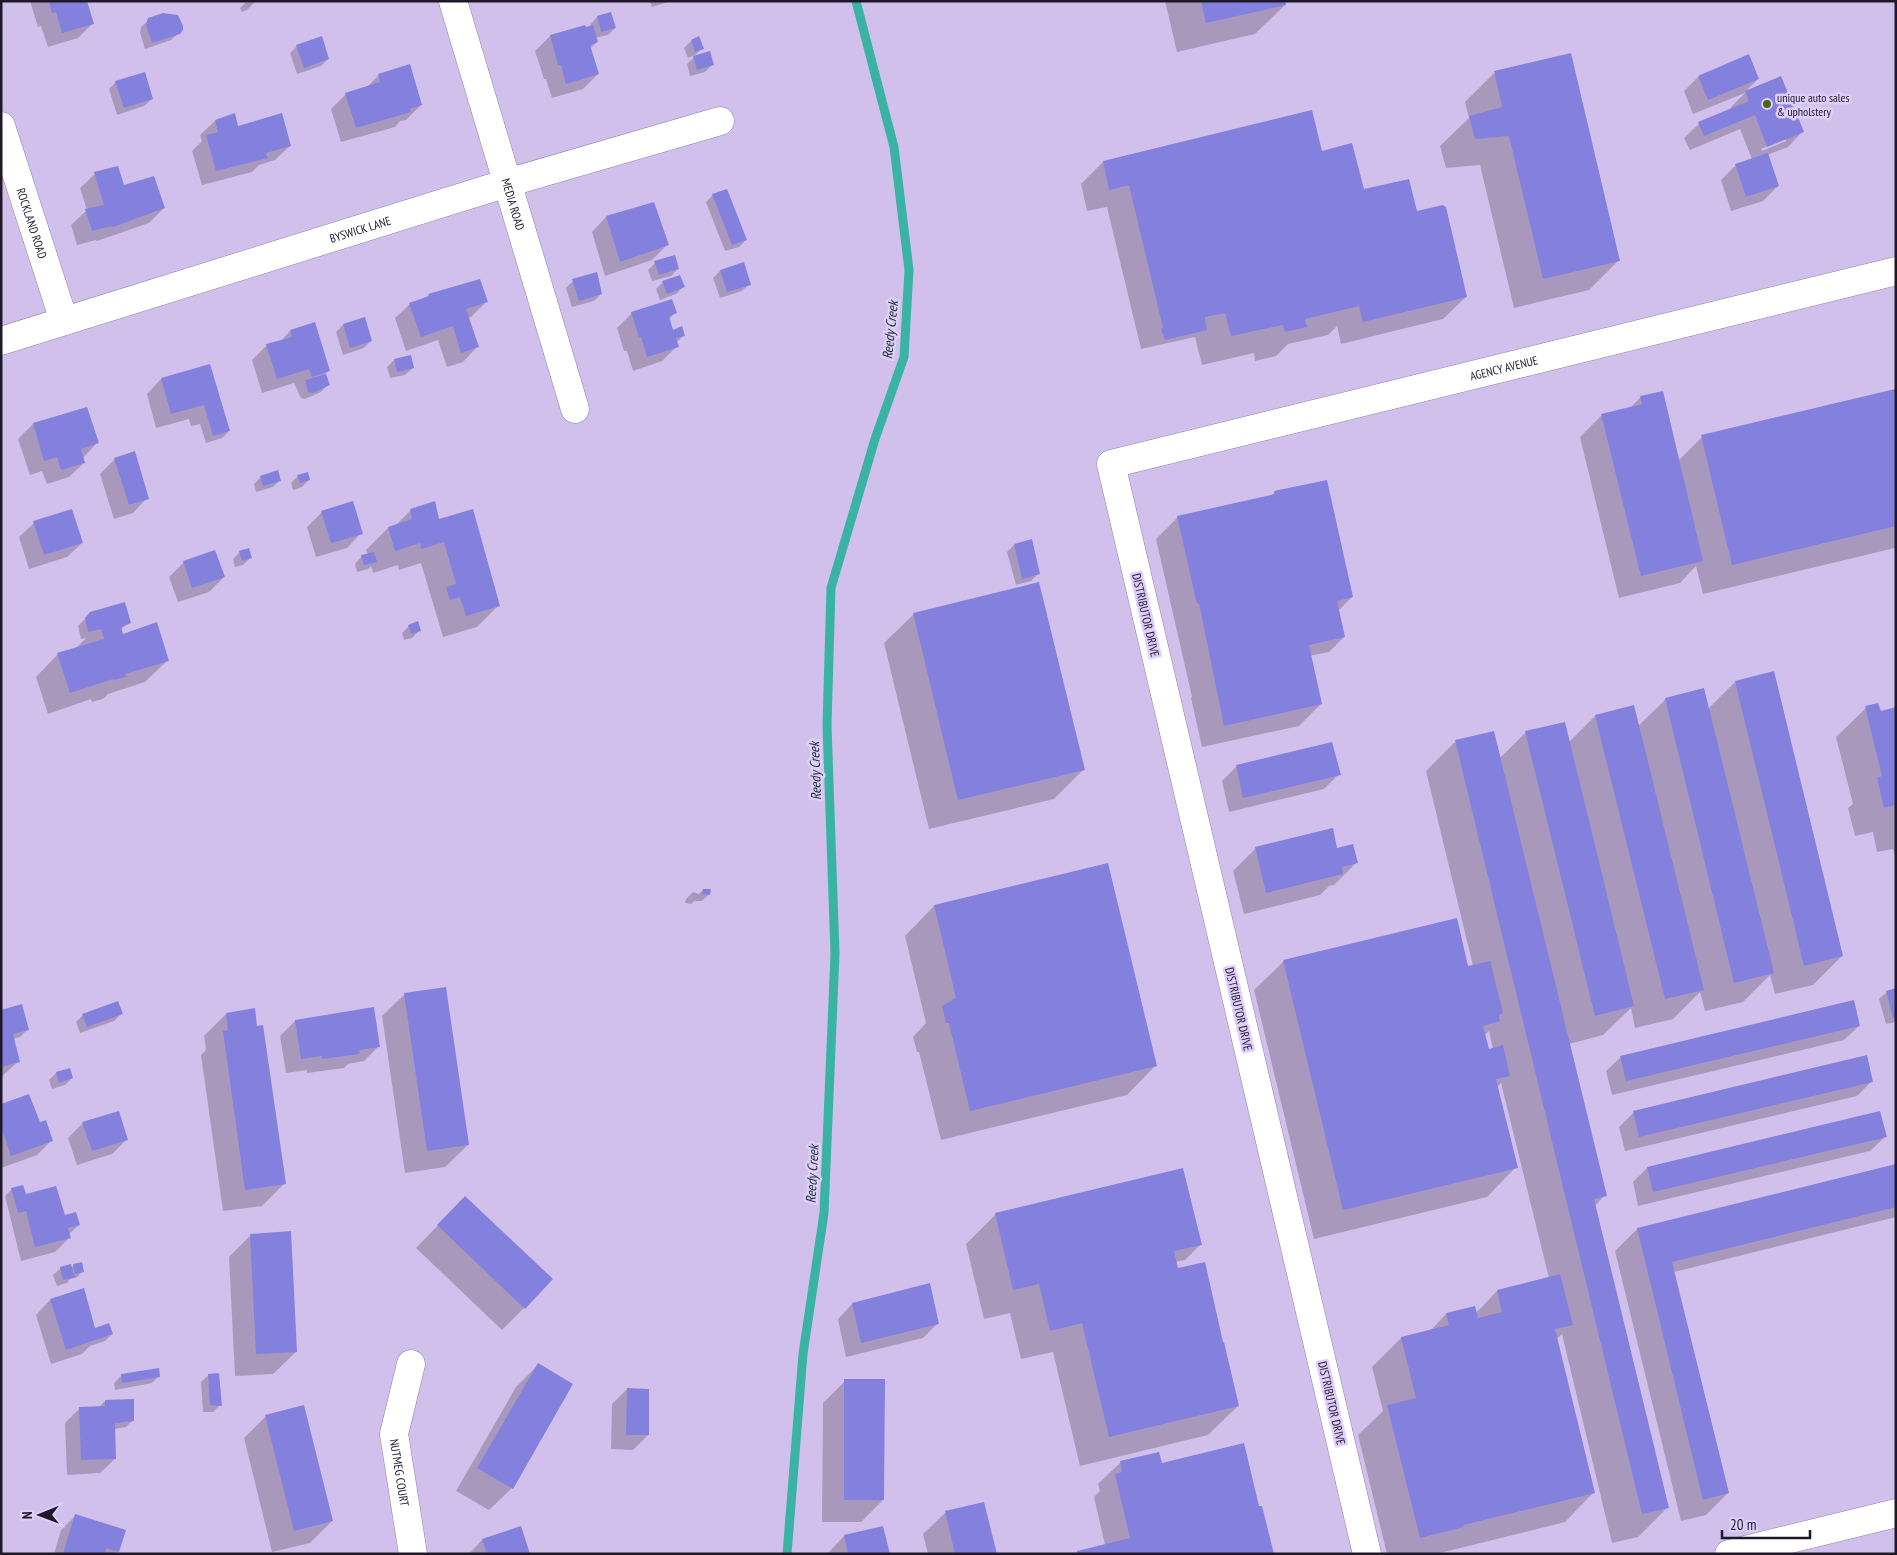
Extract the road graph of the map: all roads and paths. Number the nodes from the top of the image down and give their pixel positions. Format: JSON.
{"nodes":[{"id":1,"x":453,"y":1,"type":"edge"},
{"id":2,"x":720,"y":121,"type":"dead end"},
{"id":3,"x":1,"y":126,"type":"edge"},
{"id":4,"x":507,"y":183,"type":"junction"},
{"id":5,"x":1896,"y":271,"type":"edge"},
{"id":6,"x":64,"y":321,"type":"junction"},
{"id":7,"x":1,"y":341,"type":"edge"},
{"id":8,"x":575,"y":409,"type":"dead end"},
{"id":9,"x":1111,"y":464,"type":"joint"},
{"id":10,"x":411,"y":1364,"type":"dead end"},
{"id":11,"x":1896,"y":1513,"type":"edge"},
{"id":12,"x":413,"y":1554,"type":"edge"},
{"id":13,"x":1367,"y":1554,"type":"edge"},
{"id":14,"x":1729,"y":1554,"type":"edge"}],
"edges":[{"from":1,"to":4,"type":"street","name":"MEDIA ROAD"},
{"from":2,"to":4,"type":"street","name":"BYSWICK LANE"},
{"from":3,"to":6,"type":"street","name":"ROCKLAND ROAD"},
{"from":4,"to":6,"type":"street","name":"BYSWICK LANE"},
{"from":4,"to":8,"type":"street","name":"MEDIA ROAD"},
{"from":5,"to":9,"type":"street","name":"AGENCY AVENUE"},
{"from":6,"to":7,"type":"street","name":"BYSWICK LANE"},
{"from":9,"to":13,"type":"street","name":"DISTRIBUTOR DRIVE"},
{"from":10,"to":12,"type":"street","name":"NUTMEG COURT"},
{"from":11,"to":14,"type":"street"}]}
